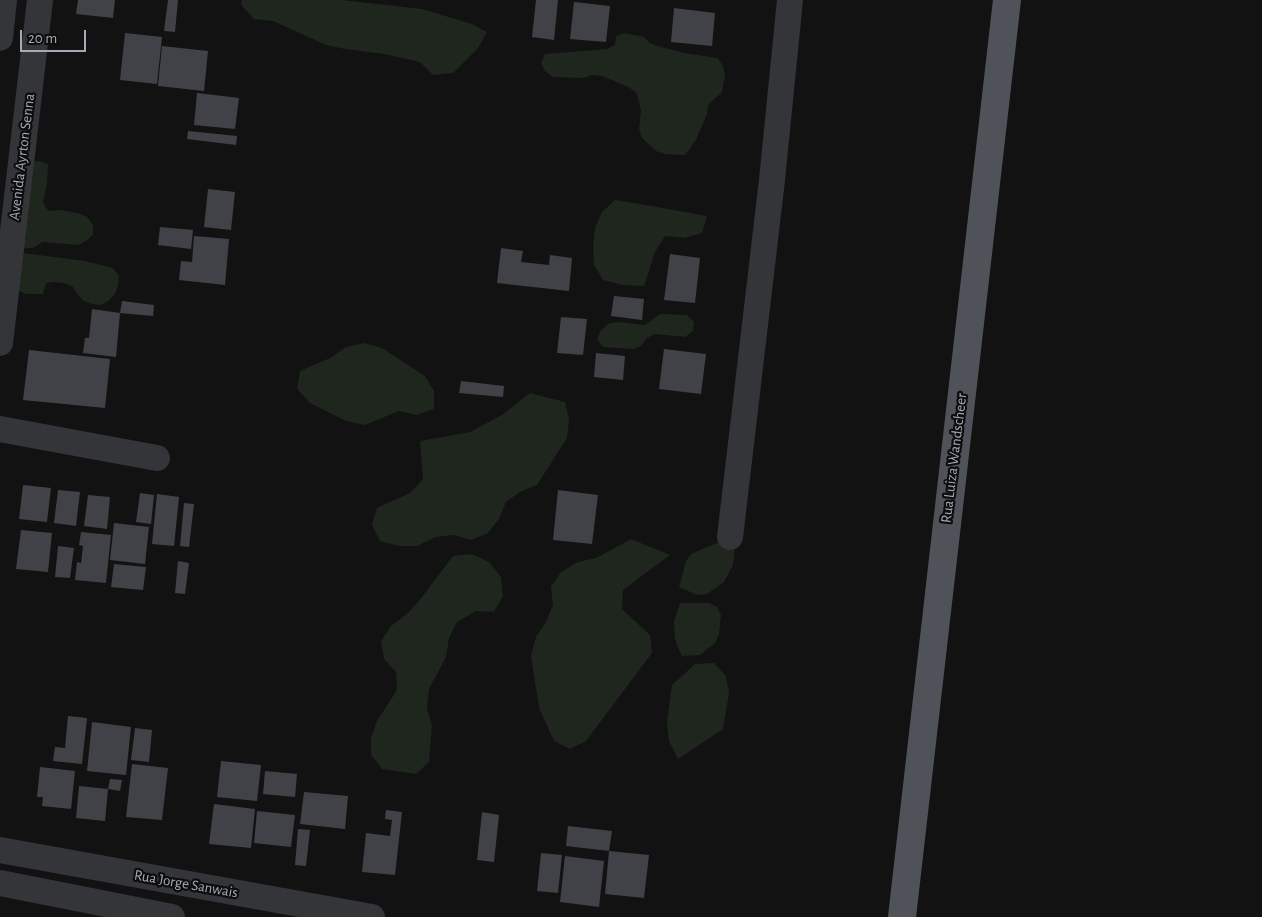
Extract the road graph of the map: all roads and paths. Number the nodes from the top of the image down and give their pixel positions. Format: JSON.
{"nodes":[{"id":1,"x":4,"y":0,"type":"edge"},
{"id":2,"x":40,"y":0,"type":"edge"},
{"id":3,"x":790,"y":0,"type":"edge"},
{"id":4,"x":1007,"y":0,"type":"edge"},
{"id":5,"x":0,"y":38,"type":"edge"},
{"id":6,"x":0,"y":343,"type":"edge"},
{"id":7,"x":0,"y":430,"type":"edge"},
{"id":8,"x":157,"y":458,"type":"dead end"},
{"id":9,"x":730,"y":537,"type":"dead end"},
{"id":10,"x":0,"y":850,"type":"edge"},
{"id":11,"x":0,"y":883,"type":"edge"},
{"id":12,"x":170,"y":917,"type":"edge"},
{"id":13,"x":372,"y":917,"type":"edge"},
{"id":14,"x":902,"y":917,"type":"edge"}],
"edges":[{"from":1,"to":5,"type":"street"},
{"from":2,"to":6,"type":"street","name":"Avenida Ayrton Senna"},
{"from":3,"to":9,"type":"street"},
{"from":4,"to":14,"type":"main road","name":"Rua Luiza Wandscheer"},
{"from":7,"to":8,"type":"street"},
{"from":10,"to":13,"type":"street","name":"Rua Jorge Sanwais"},
{"from":11,"to":12,"type":"street"}]}
